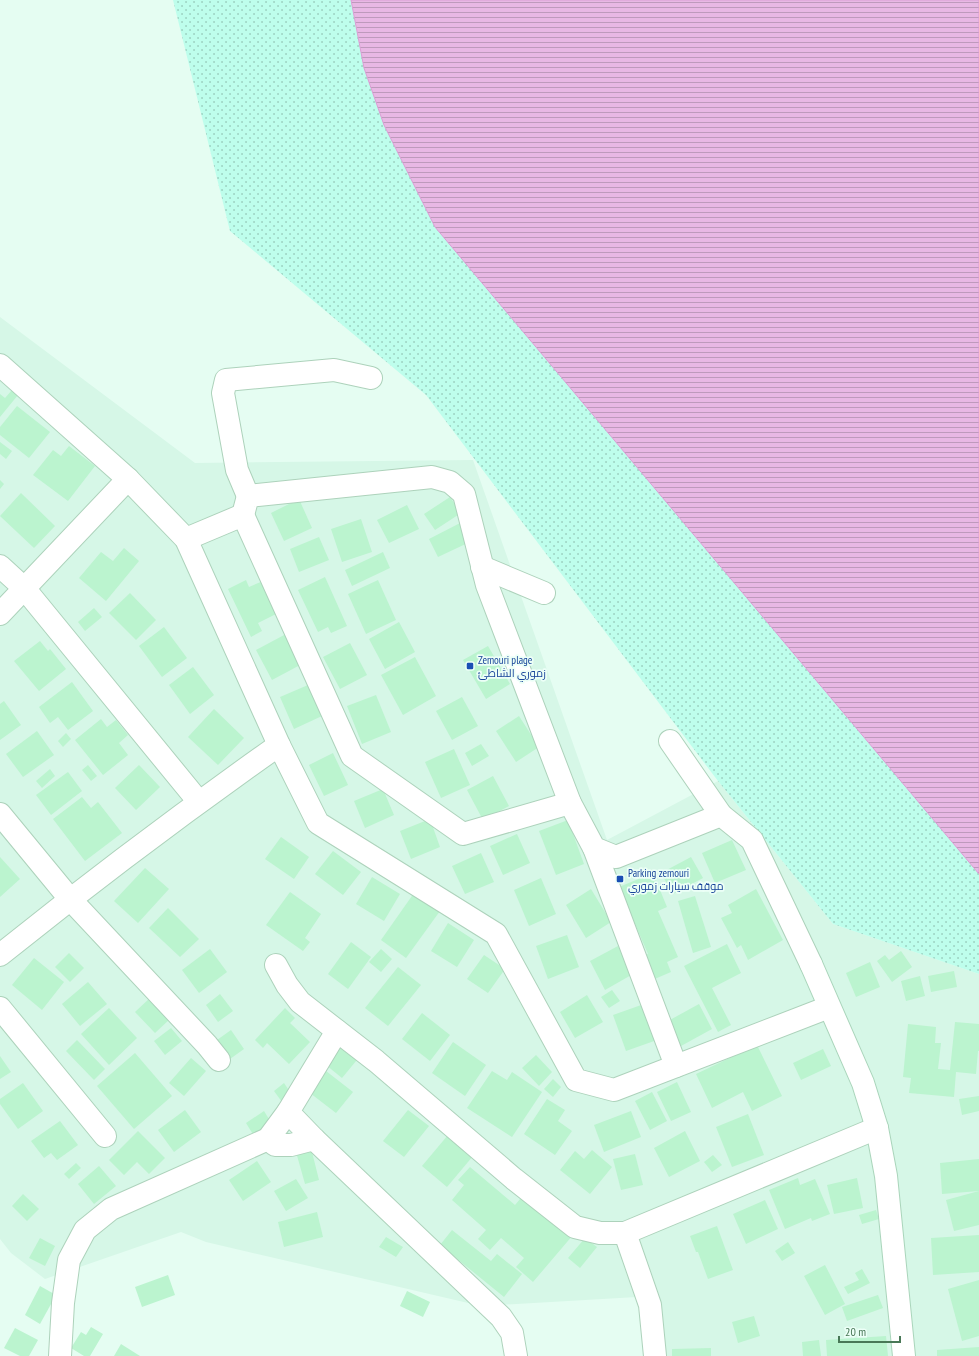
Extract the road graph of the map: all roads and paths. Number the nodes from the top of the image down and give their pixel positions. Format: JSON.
{"nodes":[{"id":1,"x":0,"y":365,"type":"edge"},
{"id":2,"x":371,"y":378,"type":"dead end"},
{"id":3,"x":128,"y":479,"type":"junction"},
{"id":4,"x":245,"y":505,"type":"junction"},
{"id":5,"x":186,"y":539,"type":"junction"},
{"id":6,"x":0,"y":566,"type":"edge"},
{"id":7,"x":482,"y":567,"type":"junction"},
{"id":8,"x":24,"y":588,"type":"junction"},
{"id":9,"x":544,"y":593,"type":"dead end"},
{"id":10,"x":0,"y":614,"type":"edge"},
{"id":11,"x":670,"y":741,"type":"dead end"},
{"id":12,"x":279,"y":745,"type":"junction"},
{"id":13,"x":199,"y":802,"type":"junction"},
{"id":14,"x":570,"y":803,"type":"junction"},
{"id":15,"x":0,"y":814,"type":"edge"},
{"id":16,"x":722,"y":815,"type":"junction"},
{"id":17,"x":594,"y":848,"type":"junction"},
{"id":18,"x":70,"y":899,"type":"junction"},
{"id":19,"x":0,"y":955,"type":"edge"},
{"id":20,"x":276,"y":965,"type":"dead end"},
{"id":21,"x":829,"y":1007,"type":"junction"},
{"id":22,"x":0,"y":1008,"type":"edge"},
{"id":23,"x":337,"y":1031,"type":"junction"},
{"id":24,"x":219,"y":1060,"type":"dead end"},
{"id":25,"x":676,"y":1066,"type":"junction"},
{"id":26,"x":288,"y":1112,"type":"junction"},
{"id":27,"x":877,"y":1128,"type":"junction"},
{"id":28,"x":105,"y":1136,"type":"dead end"},
{"id":29,"x":268,"y":1139,"type":"junction"},
{"id":30,"x":314,"y":1139,"type":"junction"},
{"id":31,"x":625,"y":1233,"type":"junction"},
{"id":32,"x":60,"y":1356,"type":"edge"},
{"id":33,"x":516,"y":1356,"type":"edge"},
{"id":34,"x":656,"y":1356,"type":"edge"},
{"id":35,"x":904,"y":1356,"type":"edge"}],
"edges":[{"from":1,"to":3,"type":"street"},
{"from":2,"to":4,"type":"street"},
{"from":3,"to":5,"type":"street"},
{"from":3,"to":8,"type":"street"},
{"from":4,"to":5,"type":"street"},
{"from":4,"to":7,"type":"street"},
{"from":4,"to":14,"type":"street"},
{"from":5,"to":12,"type":"street"},
{"from":6,"to":8,"type":"street"},
{"from":7,"to":9,"type":"street"},
{"from":7,"to":14,"type":"street"},
{"from":8,"to":10,"type":"street"},
{"from":8,"to":13,"type":"street"},
{"from":11,"to":16,"type":"street"},
{"from":12,"to":13,"type":"street"},
{"from":12,"to":25,"type":"street"},
{"from":13,"to":18,"type":"street"},
{"from":14,"to":17,"type":"street"},
{"from":15,"to":18,"type":"street"},
{"from":16,"to":17,"type":"street"},
{"from":16,"to":21,"type":"street"},
{"from":17,"to":25,"type":"street"},
{"from":18,"to":19,"type":"street"},
{"from":18,"to":24,"type":"street"},
{"from":20,"to":23,"type":"street"},
{"from":21,"to":25,"type":"street"},
{"from":21,"to":27,"type":"street"},
{"from":22,"to":28,"type":"street"},
{"from":23,"to":26,"type":"street"},
{"from":23,"to":31,"type":"street"},
{"from":26,"to":29,"type":"street"},
{"from":26,"to":30,"type":"street"},
{"from":27,"to":31,"type":"street"},
{"from":27,"to":35,"type":"street"},
{"from":29,"to":30,"type":"street"},
{"from":29,"to":32,"type":"street"},
{"from":30,"to":33,"type":"street"},
{"from":31,"to":34,"type":"street"}]}
